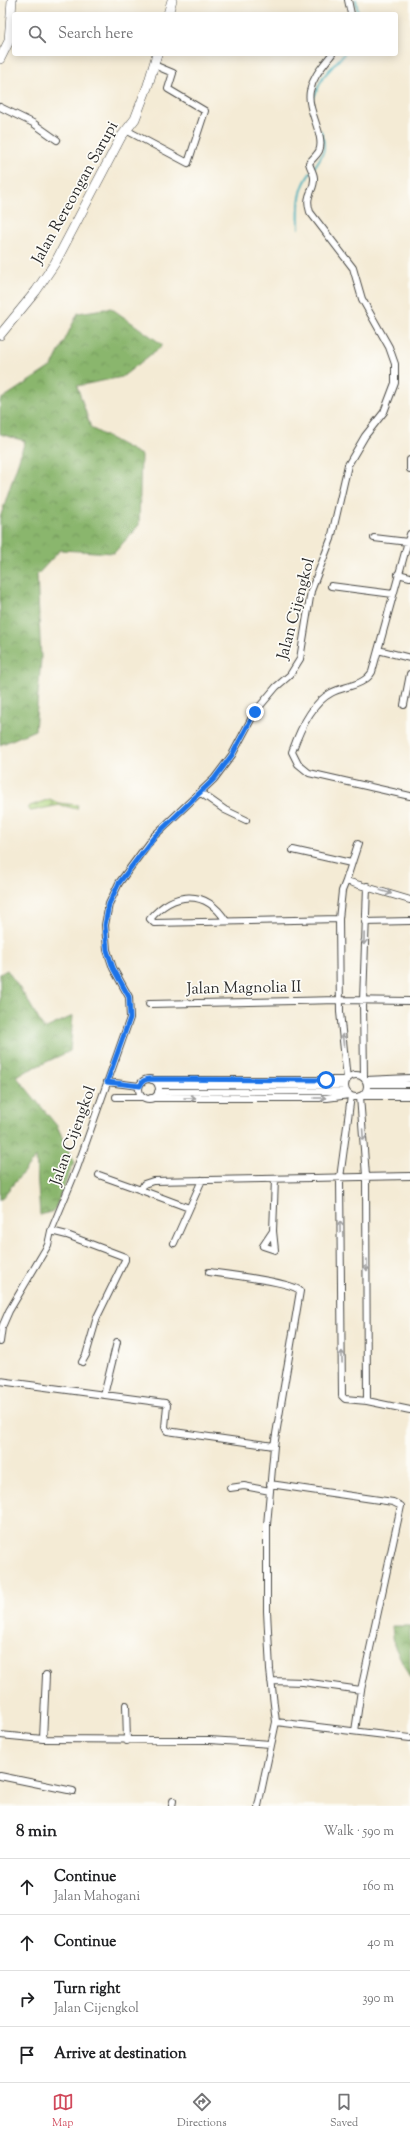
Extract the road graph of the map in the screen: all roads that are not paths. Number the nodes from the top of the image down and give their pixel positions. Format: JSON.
{"nodes":[{"id":1,"x":12,"y":0,"type":"edge"},
{"id":2,"x":172,"y":0,"type":"edge"},
{"id":3,"x":348,"y":0,"type":"edge"},
{"id":4,"x":169,"y":12,"type":"edge"},
{"id":5,"x":351,"y":12,"type":"edge"},
{"id":6,"x":156,"y":56,"type":"edge"},
{"id":7,"x":330,"y":56,"type":"edge"},
{"id":8,"x":0,"y":59,"type":"edge"},
{"id":9,"x":154,"y":65,"type":"junction"},
{"id":10,"x":0,"y":107,"type":"edge"},
{"id":11,"x":126,"y":130,"type":"junction"},
{"id":12,"x":57,"y":140,"type":"dead end"},
{"id":13,"x":0,"y":335,"type":"edge"},
{"id":14,"x":410,"y":460,"type":"edge"},
{"id":15,"x":410,"y":469,"type":"edge"},
{"id":16,"x":410,"y":534,"type":"edge"},
{"id":17,"x":374,"y":538,"type":"dead end"},
{"id":18,"x":408,"y":542,"type":"junction"},
{"id":19,"x":398,"y":574,"type":"junction"},
{"id":20,"x":410,"y":577,"type":"edge"},
{"id":21,"x":331,"y":586,"type":"dead end"},
{"id":22,"x":393,"y":594,"type":"junction"},
{"id":23,"x":378,"y":650,"type":"junction"},
{"id":24,"x":410,"y":658,"type":"edge"},
{"id":25,"x":410,"y":674,"type":"edge"},
{"id":26,"x":404,"y":705,"type":"dead end"},
{"id":27,"x":201,"y":794,"type":"junction"},
{"id":28,"x":410,"y":796,"type":"edge"},
{"id":29,"x":246,"y":820,"type":"dead end"},
{"id":30,"x":358,"y":844,"type":"dead end"},
{"id":31,"x":293,"y":850,"type":"dead end"},
{"id":32,"x":351,"y":863,"type":"junction"},
{"id":33,"x":346,"y":881,"type":"junction"},
{"id":34,"x":367,"y":886,"type":"junction"},
{"id":35,"x":410,"y":900,"type":"edge"},
{"id":36,"x":339,"y":919,"type":"junction"},
{"id":37,"x":226,"y":921,"type":"junction"},
{"id":38,"x":410,"y":921,"type":"edge"},
{"id":39,"x":365,"y":922,"type":"junction"},
{"id":40,"x":339,"y":1000,"type":"junction"},
{"id":41,"x":362,"y":1001,"type":"junction"},
{"id":42,"x":410,"y":1001,"type":"edge"},
{"id":43,"x":149,"y":1004,"type":"dead end"},
{"id":44,"x":410,"y":1078,"type":"edge"},
{"id":45,"x":152,"y":1080,"type":"junction"},
{"id":46,"x":366,"y":1080,"type":"junction"},
{"id":47,"x":107,"y":1082,"type":"junction"},
{"id":48,"x":410,"y":1084,"type":"edge"},
{"id":49,"x":140,"y":1086,"type":"junction"},
{"id":50,"x":347,"y":1088,"type":"junction"},
{"id":51,"x":158,"y":1089,"type":"junction"},
{"id":52,"x":410,"y":1091,"type":"edge"},
{"id":53,"x":363,"y":1095,"type":"junction"},
{"id":54,"x":410,"y":1096,"type":"edge"},
{"id":55,"x":116,"y":1097,"type":"dead end"},
{"id":56,"x":144,"y":1097,"type":"junction"},
{"id":57,"x":151,"y":1098,"type":"junction"},
{"id":58,"x":99,"y":1175,"type":"dead end"},
{"id":59,"x":366,"y":1176,"type":"junction"},
{"id":60,"x":410,"y":1176,"type":"edge"},
{"id":61,"x":340,"y":1178,"type":"junction"},
{"id":62,"x":276,"y":1179,"type":"junction"},
{"id":63,"x":202,"y":1180,"type":"junction"},
{"id":64,"x":142,"y":1190,"type":"junction"},
{"id":65,"x":189,"y":1208,"type":"junction"},
{"id":66,"x":51,"y":1231,"type":"junction"},
{"id":67,"x":274,"y":1231,"type":"dead end"},
{"id":68,"x":174,"y":1243,"type":"dead end"},
{"id":69,"x":209,"y":1272,"type":"dead end"},
{"id":70,"x":1,"y":1326,"type":"edge"},
{"id":71,"x":0,"y":1342,"type":"edge"},
{"id":72,"x":117,"y":1342,"type":"dead end"},
{"id":73,"x":82,"y":1362,"type":"dead end"},
{"id":74,"x":0,"y":1381,"type":"edge"},
{"id":75,"x":104,"y":1395,"type":"junction"},
{"id":76,"x":367,"y":1401,"type":"junction"},
{"id":77,"x":410,"y":1410,"type":"edge"},
{"id":78,"x":274,"y":1446,"type":"junction"},
{"id":79,"x":270,"y":1484,"type":"junction"},
{"id":80,"x":230,"y":1488,"type":"dead end"},
{"id":81,"x":270,"y":1491,"type":"junction"},
{"id":82,"x":46,"y":1675,"type":"dead end"},
{"id":83,"x":271,"y":1681,"type":"junction"},
{"id":84,"x":361,"y":1690,"type":"junction"},
{"id":85,"x":126,"y":1705,"type":"dead end"},
{"id":86,"x":276,"y":1722,"type":"junction"},
{"id":87,"x":355,"y":1731,"type":"junction"},
{"id":88,"x":0,"y":1735,"type":"edge"},
{"id":89,"x":410,"y":1738,"type":"edge"},
{"id":90,"x":43,"y":1739,"type":"junction"},
{"id":91,"x":127,"y":1741,"type":"junction"},
{"id":92,"x":272,"y":1744,"type":"junction"},
{"id":93,"x":0,"y":1776,"type":"edge"},
{"id":94,"x":73,"y":1791,"type":"dead end"},
{"id":95,"x":258,"y":1806,"type":"edge"}],
"edges":[{"from":1,"to":8,"type":"street"},
{"from":2,"to":4,"type":"street"},
{"from":3,"to":5,"type":"street"},
{"from":6,"to":9,"type":"street","name":"Jalan Rereongan Sarupi"},
{"from":7,"to":27,"type":"street","name":"Jalan Cijengkol"},
{"from":9,"to":11,"type":"street","name":"Jalan Rereongan Sarupi"},
{"from":9,"to":11,"type":"street"},
{"from":10,"to":12,"type":"street"},
{"from":11,"to":13,"type":"street","name":"Jalan Rereongan Sarupi"},
{"from":14,"to":15,"type":"street"},
{"from":16,"to":18,"type":"street"},
{"from":17,"to":18,"type":"street"},
{"from":18,"to":19,"type":"street"},
{"from":19,"to":20,"type":"street"},
{"from":19,"to":22,"type":"street"},
{"from":21,"to":22,"type":"street"},
{"from":22,"to":23,"type":"street"},
{"from":23,"to":24,"type":"street"},
{"from":23,"to":28,"type":"street"},
{"from":25,"to":26,"type":"street"},
{"from":27,"to":29,"type":"street"},
{"from":27,"to":47,"type":"street","name":"Jalan Cijengkol"},
{"from":30,"to":32,"type":"street"},
{"from":31,"to":32,"type":"street"},
{"from":32,"to":33,"type":"street"},
{"from":33,"to":34,"type":"street"},
{"from":33,"to":36,"type":"street"},
{"from":34,"to":35,"type":"street","one_way":true},
{"from":34,"to":39,"type":"street"},
{"from":36,"to":37,"type":"street"},
{"from":36,"to":40,"type":"street"},
{"from":37,"to":37,"type":"street"},
{"from":38,"to":39,"type":"street"},
{"from":39,"to":41,"type":"street","one_way":true},
{"from":40,"to":41,"type":"street","name":"Jalan Magnolia II"},
{"from":40,"to":43,"type":"street","name":"Jalan Magnolia II"},
{"from":50,"to":40,"type":"street","one_way":true},
{"from":41,"to":42,"type":"street","name":"Jalan Magnolia II"},
{"from":41,"to":46,"type":"street"},
{"from":44,"to":46,"type":"street"},
{"from":45,"to":49,"type":"street"},
{"from":45,"to":50,"type":"street"},
{"from":45,"to":51,"type":"street"},
{"from":46,"to":48,"type":"street"},
{"from":46,"to":50,"type":"street"},
{"from":46,"to":53,"type":"street"},
{"from":47,"to":49,"type":"street"},
{"from":47,"to":66,"type":"street","name":"Jalan Cijengkol"},
{"from":49,"to":56,"type":"street"},
{"from":50,"to":51,"type":"street"},
{"from":50,"to":53,"type":"street"},
{"from":57,"to":50,"type":"street","one_way":true},
{"from":50,"to":61,"type":"street"},
{"from":51,"to":57,"type":"street"},
{"from":52,"to":53,"type":"street"},
{"from":53,"to":54,"type":"street"},
{"from":53,"to":59,"type":"street","one_way":true},
{"from":55,"to":56,"type":"street"},
{"from":56,"to":57,"type":"street"},
{"from":58,"to":64,"type":"street"},
{"from":59,"to":60,"type":"street"},
{"from":59,"to":61,"type":"street"},
{"from":59,"to":76,"type":"street","one_way":true},
{"from":61,"to":62,"type":"street"},
{"from":76,"to":61,"type":"street","one_way":true},
{"from":62,"to":63,"type":"street"},
{"from":62,"to":67,"type":"street"},
{"from":63,"to":64,"type":"street"},
{"from":63,"to":65,"type":"street"},
{"from":64,"to":65,"type":"street"},
{"from":65,"to":68,"type":"street"},
{"from":66,"to":70,"type":"street","name":"Jalan Cijengkol"},
{"from":66,"to":73,"type":"street"},
{"from":69,"to":78,"type":"street"},
{"from":70,"to":71,"type":"street","name":"Jalan Cijengkol"},
{"from":72,"to":75,"type":"street"},
{"from":74,"to":75,"type":"street"},
{"from":75,"to":78,"type":"street"},
{"from":76,"to":77,"type":"street"},
{"from":78,"to":79,"type":"street"},
{"from":79,"to":81,"type":"street"},
{"from":79,"to":84,"type":"street"},
{"from":80,"to":81,"type":"street"},
{"from":81,"to":83,"type":"street"},
{"from":82,"to":90,"type":"street"},
{"from":83,"to":84,"type":"street"},
{"from":83,"to":86,"type":"street"},
{"from":84,"to":87,"type":"street"},
{"from":85,"to":91,"type":"street"},
{"from":86,"to":87,"type":"street"},
{"from":86,"to":92,"type":"street"},
{"from":87,"to":89,"type":"street"},
{"from":88,"to":90,"type":"street"},
{"from":90,"to":91,"type":"street"},
{"from":91,"to":92,"type":"street"},
{"from":92,"to":95,"type":"street"},
{"from":93,"to":94,"type":"street"}]}
